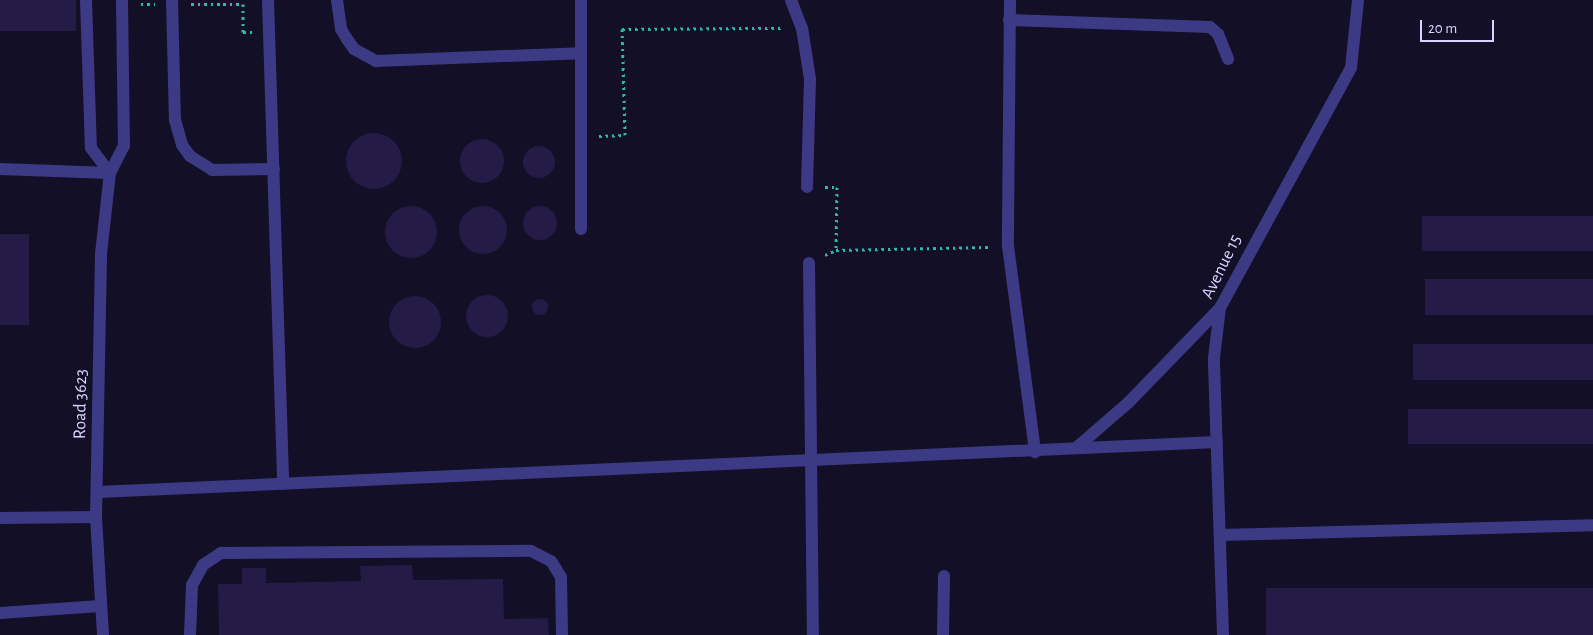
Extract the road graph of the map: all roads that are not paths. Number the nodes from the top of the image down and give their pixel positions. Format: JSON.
{"nodes":[{"id":1,"x":86,"y":0,"type":"edge"},
{"id":2,"x":122,"y":0,"type":"edge"},
{"id":3,"x":172,"y":0,"type":"edge"},
{"id":4,"x":268,"y":0,"type":"edge"},
{"id":5,"x":337,"y":0,"type":"edge"},
{"id":6,"x":582,"y":0,"type":"edge"},
{"id":7,"x":791,"y":0,"type":"edge"},
{"id":8,"x":1010,"y":0,"type":"edge"},
{"id":9,"x":1358,"y":0,"type":"edge"},
{"id":10,"x":1009,"y":20,"type":"junction"},
{"id":11,"x":581,"y":53,"type":"junction"},
{"id":12,"x":1228,"y":59,"type":"dead end"},
{"id":13,"x":0,"y":169,"type":"edge"},
{"id":14,"x":274,"y":169,"type":"junction"},
{"id":15,"x":110,"y":173,"type":"junction"},
{"id":16,"x":807,"y":187,"type":"road end"},
{"id":17,"x":581,"y":229,"type":"dead end"},
{"id":18,"x":809,"y":263,"type":"road end"},
{"id":19,"x":1220,"y":308,"type":"junction"},
{"id":20,"x":1217,"y":442,"type":"junction"},
{"id":21,"x":1076,"y":448,"type":"junction"},
{"id":22,"x":1035,"y":452,"type":"junction"},
{"id":23,"x":812,"y":460,"type":"junction"},
{"id":24,"x":283,"y":484,"type":"junction"},
{"id":25,"x":98,"y":492,"type":"junction"},
{"id":26,"x":96,"y":517,"type":"junction"},
{"id":27,"x":0,"y":518,"type":"edge"},
{"id":28,"x":1593,"y":525,"type":"edge"},
{"id":29,"x":1220,"y":536,"type":"junction"},
{"id":30,"x":944,"y":576,"type":"dead end"},
{"id":31,"x":100,"y":606,"type":"junction"},
{"id":32,"x":0,"y":613,"type":"edge"},
{"id":33,"x":103,"y":635,"type":"edge"},
{"id":34,"x":190,"y":635,"type":"edge"},
{"id":35,"x":562,"y":635,"type":"edge"},
{"id":36,"x":813,"y":635,"type":"edge"},
{"id":37,"x":943,"y":635,"type":"edge"},
{"id":38,"x":1223,"y":635,"type":"edge"}],
"edges":[{"from":1,"to":15,"type":"street"},
{"from":2,"to":15,"type":"street","name":"Road 3623"},
{"from":3,"to":14,"type":"street"},
{"from":4,"to":14,"type":"street"},
{"from":5,"to":11,"type":"street"},
{"from":6,"to":11,"type":"street"},
{"from":7,"to":16,"type":"street"},
{"from":8,"to":10,"type":"street"},
{"from":9,"to":19,"type":"street","name":"Avenue 15"},
{"from":10,"to":12,"type":"street"},
{"from":10,"to":22,"type":"street"},
{"from":11,"to":17,"type":"street"},
{"from":13,"to":15,"type":"street"},
{"from":14,"to":24,"type":"street"},
{"from":15,"to":25,"type":"street","name":"Road 3623"},
{"from":18,"to":23,"type":"street"},
{"from":19,"to":20,"type":"street","name":"Avenue 15"},
{"from":19,"to":21,"type":"street"},
{"from":20,"to":21,"type":"street"},
{"from":20,"to":29,"type":"street","name":"Avenue 15"},
{"from":21,"to":22,"type":"street"},
{"from":22,"to":23,"type":"street"},
{"from":23,"to":24,"type":"street"},
{"from":23,"to":36,"type":"street"},
{"from":24,"to":25,"type":"street"},
{"from":25,"to":26,"type":"street","name":"Road 3623"},
{"from":26,"to":27,"type":"street"},
{"from":26,"to":31,"type":"street","name":"Road 3623"},
{"from":28,"to":29,"type":"street"},
{"from":29,"to":38,"type":"street","name":"Avenue 15"},
{"from":30,"to":37,"type":"street"},
{"from":31,"to":32,"type":"street"},
{"from":31,"to":33,"type":"street","name":"Road 3623"},
{"from":34,"to":35,"type":"street"}]}
